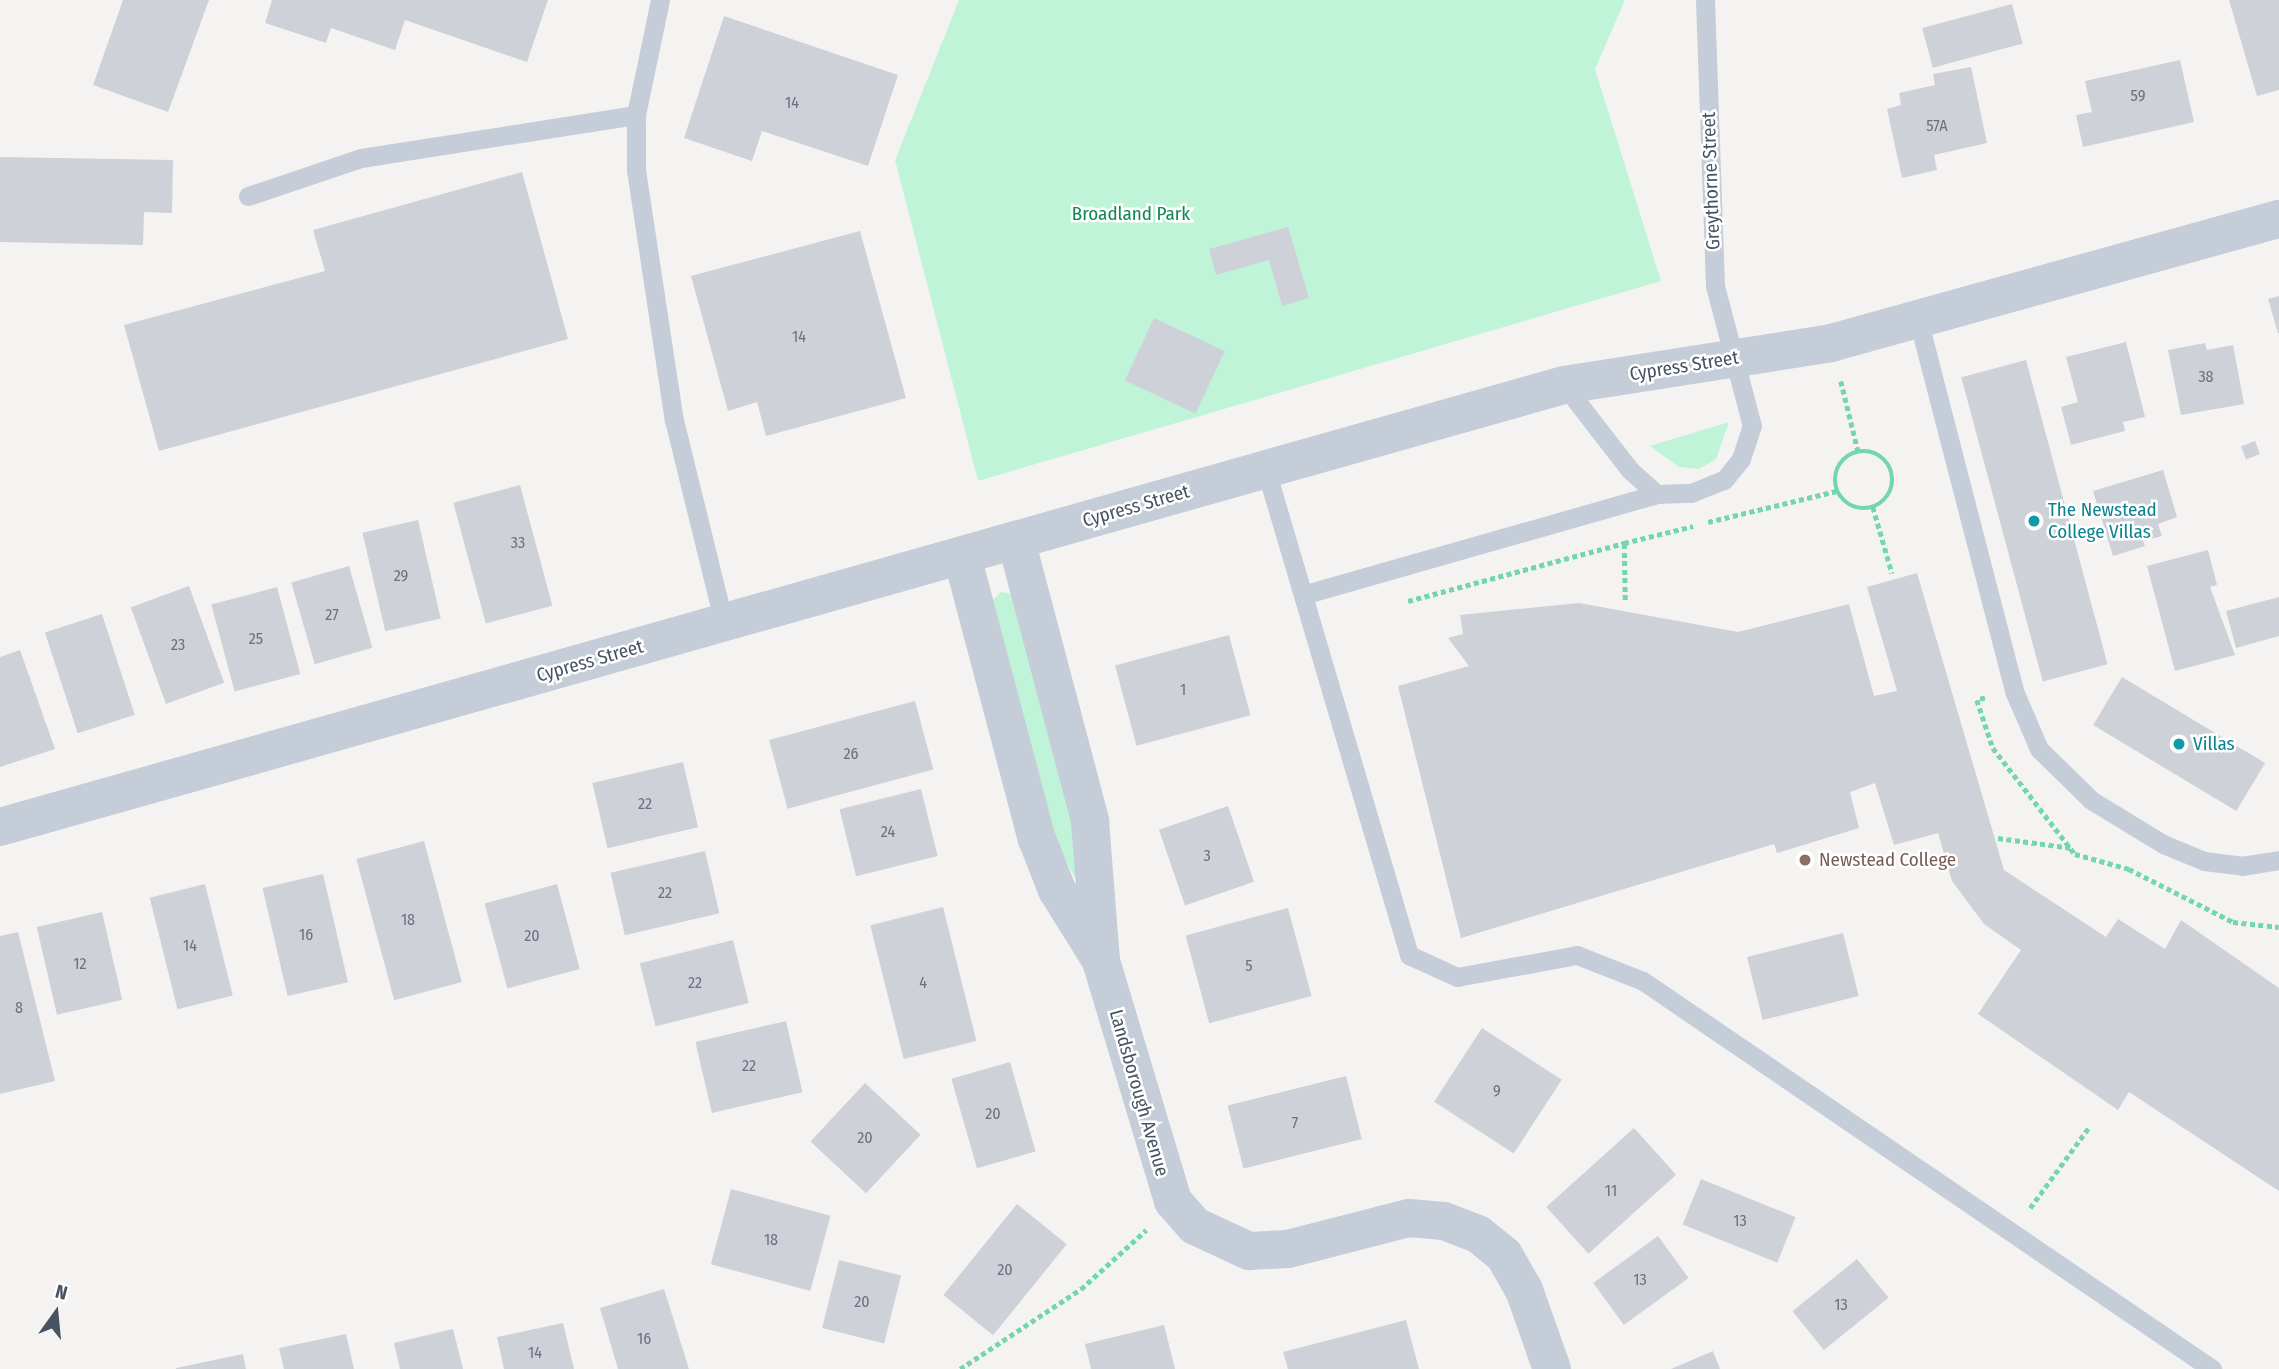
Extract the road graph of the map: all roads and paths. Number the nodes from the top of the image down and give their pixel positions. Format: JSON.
{"nodes":[{"id":1,"x":660,"y":0,"type":"edge"},
{"id":2,"x":1705,"y":0,"type":"edge"},
{"id":3,"x":636,"y":115,"type":"junction"},
{"id":4,"x":248,"y":196,"type":"dead end"},
{"id":5,"x":2279,"y":219,"type":"edge"},
{"id":6,"x":1918,"y":319,"type":"junction"},
{"id":7,"x":1831,"y":343,"type":"junction"},
{"id":8,"x":1732,"y":359,"type":"junction"},
{"id":9,"x":1564,"y":385,"type":"junction"},
{"id":10,"x":1858,"y":451,"type":"junction"},
{"id":11,"x":1266,"y":470,"type":"junction"},
{"id":12,"x":1836,"y":491,"type":"junction"},
{"id":13,"x":1657,"y":494,"type":"junction"},
{"id":14,"x":1873,"y":507,"type":"junction"},
{"id":15,"x":1016,"y":540,"type":"junction"},
{"id":16,"x":1624,"y":543,"type":"junction"},
{"id":17,"x":962,"y":556,"type":"junction"},
{"id":18,"x":1892,"y":573,"type":"dead end"},
{"id":19,"x":1306,"y":594,"type":"junction"},
{"id":20,"x":1625,"y":600,"type":"dead end"},
{"id":21,"x":1400,"y":603,"type":"dead end"},
{"id":22,"x":724,"y":623,"type":"junction"},
{"id":23,"x":0,"y":827,"type":"edge"},
{"id":24,"x":1998,"y":838,"type":"dead end"},
{"id":25,"x":2073,"y":848,"type":"dead end"},
{"id":26,"x":2279,"y":860,"type":"edge"},
{"id":27,"x":1101,"y":961,"type":"junction"},
{"id":28,"x":2089,"y":1127,"type":"dead end"},
{"id":29,"x":1173,"y":1202,"type":"junction"},
{"id":30,"x":2013,"y":1231,"type":"junction"},
{"id":31,"x":960,"y":1369,"type":"edge"},
{"id":32,"x":1552,"y":1369,"type":"edge"},
{"id":33,"x":2212,"y":1369,"type":"edge"}],
"edges":[{"from":1,"to":3,"type":"lane"},
{"from":2,"to":8,"type":"lane","name":"Greythorne Street"},
{"from":3,"to":4,"type":"lane"},
{"from":3,"to":22,"type":"lane"},
{"from":5,"to":6,"type":"street","name":"Cypress Street"},
{"from":6,"to":7,"type":"street","name":"Cypress Street"},
{"from":6,"to":26,"type":"lane"},
{"from":7,"to":8,"type":"street","name":"Cypress Street"},
{"from":7,"to":10,"type":"path"},
{"from":8,"to":9,"type":"street","name":"Cypress Street"},
{"from":8,"to":13,"type":"lane","name":"Greythorne Street"},
{"from":9,"to":11,"type":"street","name":"Cypress Street"},
{"from":9,"to":13,"type":"lane"},
{"from":10,"to":12,"type":"path"},
{"from":10,"to":14,"type":"path"},
{"from":11,"to":15,"type":"street","name":"Cypress Street"},
{"from":11,"to":19,"type":"lane"},
{"from":12,"to":14,"type":"path"},
{"from":12,"to":16,"type":"path"},
{"from":13,"to":19,"type":"lane","name":"Greythorne Street"},
{"from":14,"to":18,"type":"path"},
{"from":15,"to":17,"type":"street","name":"Cypress Street"},
{"from":15,"to":27,"type":"street","name":"Landsborough Avenue"},
{"from":16,"to":20,"type":"path"},
{"from":16,"to":21,"type":"path"},
{"from":17,"to":22,"type":"street","name":"Cypress Street"},
{"from":17,"to":27,"type":"street","name":"Landsborough Avenue"},
{"from":19,"to":30,"type":"lane"},
{"from":22,"to":23,"type":"street","name":"Cypress Street"},
{"from":24,"to":25,"type":"path"},
{"from":27,"to":29,"type":"street","name":"Landsborough Avenue"},
{"from":28,"to":30,"type":"path"},
{"from":29,"to":31,"type":"path"},
{"from":29,"to":32,"type":"street","name":"Landsborough Avenue"},
{"from":30,"to":33,"type":"lane"}]}
